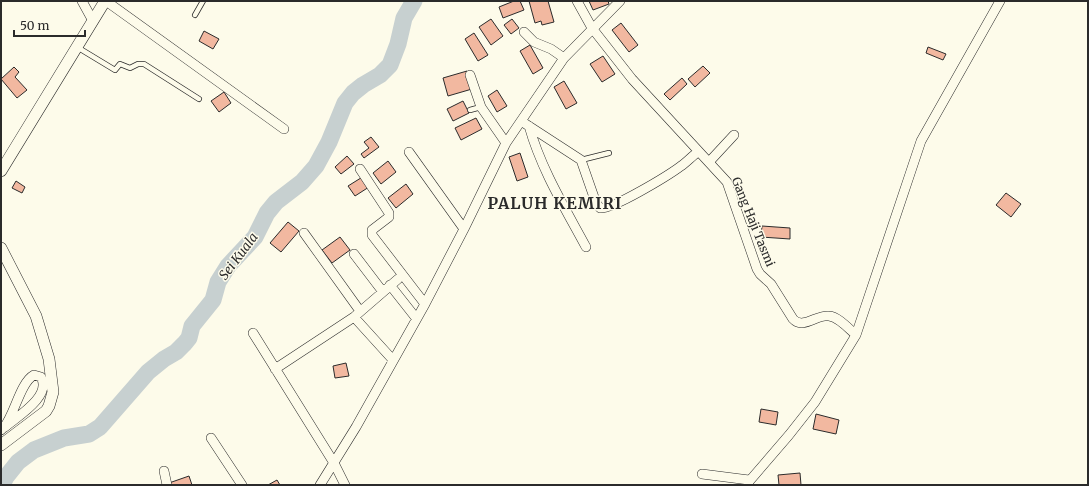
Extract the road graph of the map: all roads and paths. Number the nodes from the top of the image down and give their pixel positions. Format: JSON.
{"nodes":[{"id":1,"x":82,"y":1,"type":"edge"},
{"id":2,"x":105,"y":1,"type":"edge"},
{"id":3,"x":203,"y":1,"type":"edge"},
{"id":4,"x":577,"y":1,"type":"edge"},
{"id":5,"x":620,"y":1,"type":"edge"},
{"id":6,"x":1000,"y":1,"type":"edge"},
{"id":7,"x":195,"y":15,"type":"dead end"},
{"id":8,"x":93,"y":21,"type":"junction"},
{"id":9,"x":592,"y":28,"type":"junction"},
{"id":10,"x":524,"y":32,"type":"dead end"},
{"id":11,"x":77,"y":47,"type":"junction"},
{"id":12,"x":564,"y":58,"type":"junction"},
{"id":13,"x":470,"y":75,"type":"dead end"},
{"id":14,"x":200,"y":99,"type":"dead end"},
{"id":15,"x":481,"y":107,"type":"junction"},
{"id":16,"x":470,"y":110,"type":"dead end"},
{"id":17,"x":525,"y":124,"type":"junction"},
{"id":18,"x":284,"y":129,"type":"dead end"},
{"id":19,"x":734,"y":135,"type":"dead end"},
{"id":20,"x":506,"y":143,"type":"junction"},
{"id":21,"x":409,"y":152,"type":"dead end"},
{"id":22,"x":698,"y":152,"type":"junction"},
{"id":23,"x":609,"y":153,"type":"dead end"},
{"id":24,"x":581,"y":160,"type":"junction"},
{"id":25,"x":709,"y":162,"type":"junction"},
{"id":26,"x":360,"y":169,"type":"dead end"},
{"id":27,"x":1,"y":171,"type":"edge"},
{"id":28,"x":464,"y":229,"type":"junction"},
{"id":29,"x":304,"y":233,"type":"dead end"},
{"id":30,"x":586,"y":246,"type":"dead end"},
{"id":31,"x":1,"y":248,"type":"edge"},
{"id":32,"x":354,"y":254,"type":"dead end"},
{"id":33,"x":398,"y":279,"type":"dead end"},
{"id":34,"x":390,"y":285,"type":"junction"},
{"id":35,"x":383,"y":292,"type":"junction"},
{"id":36,"x":425,"y":304,"type":"junction"},
{"id":37,"x":357,"y":314,"type":"junction"},
{"id":38,"x":416,"y":318,"type":"junction"},
{"id":39,"x":253,"y":333,"type":"dead end"},
{"id":40,"x":856,"y":335,"type":"junction"},
{"id":41,"x":393,"y":360,"type":"junction"},
{"id":42,"x":275,"y":368,"type":"junction"},
{"id":43,"x":3,"y":429,"type":"edge"},
{"id":44,"x":211,"y":438,"type":"dead end"},
{"id":45,"x":1,"y":445,"type":"edge"},
{"id":46,"x":334,"y":463,"type":"junction"},
{"id":47,"x":164,"y":471,"type":"dead end"},
{"id":48,"x":702,"y":474,"type":"dead end"},
{"id":49,"x":748,"y":482,"type":"edge"},
{"id":50,"x":167,"y":485,"type":"edge"},
{"id":51,"x":242,"y":485,"type":"edge"},
{"id":52,"x":320,"y":485,"type":"edge"},
{"id":53,"x":345,"y":485,"type":"edge"}],
"edges":[{"from":1,"to":8,"type":"street"},
{"from":2,"to":8,"type":"street"},
{"from":2,"to":18,"type":"street"},
{"from":3,"to":7,"type":"lane"},
{"from":4,"to":9,"type":"street","name":"Gang Haji Tasmi"},
{"from":5,"to":9,"type":"street"},
{"from":6,"to":40,"type":"street"},
{"from":8,"to":11,"type":"street"},
{"from":9,"to":12,"type":"street"},
{"from":9,"to":22,"type":"street","name":"Gang Haji Tasmi"},
{"from":10,"to":12,"type":"street"},
{"from":11,"to":14,"type":"lane"},
{"from":11,"to":27,"type":"street"},
{"from":12,"to":17,"type":"street"},
{"from":13,"to":15,"type":"street"},
{"from":15,"to":16,"type":"lane"},
{"from":15,"to":20,"type":"street"},
{"from":17,"to":20,"type":"street"},
{"from":17,"to":24,"type":"street"},
{"from":17,"to":30,"type":"street"},
{"from":19,"to":25,"type":"street"},
{"from":20,"to":28,"type":"street"},
{"from":21,"to":28,"type":"street"},
{"from":22,"to":24,"type":"street"},
{"from":22,"to":25,"type":"street","name":"Gang Haji Tasmi"},
{"from":23,"to":24,"type":"lane"},
{"from":25,"to":40,"type":"street","name":"Gang Haji Tasmi"},
{"from":26,"to":36,"type":"street"},
{"from":28,"to":36,"type":"street"},
{"from":29,"to":37,"type":"street"},
{"from":31,"to":45,"type":"street"},
{"from":32,"to":35,"type":"street"},
{"from":33,"to":34,"type":"street"},
{"from":34,"to":35,"type":"street"},
{"from":34,"to":38,"type":"street"},
{"from":35,"to":37,"type":"street"},
{"from":36,"to":38,"type":"street"},
{"from":37,"to":41,"type":"street"},
{"from":37,"to":42,"type":"street"},
{"from":38,"to":41,"type":"street"},
{"from":39,"to":42,"type":"street"},
{"from":40,"to":49,"type":"street"},
{"from":41,"to":46,"type":"street"},
{"from":42,"to":46,"type":"street"},
{"from":43,"to":43,"type":"street"},
{"from":44,"to":51,"type":"street"},
{"from":46,"to":52,"type":"street"},
{"from":46,"to":53,"type":"street"},
{"from":47,"to":50,"type":"street"},
{"from":48,"to":49,"type":"street"}]}
